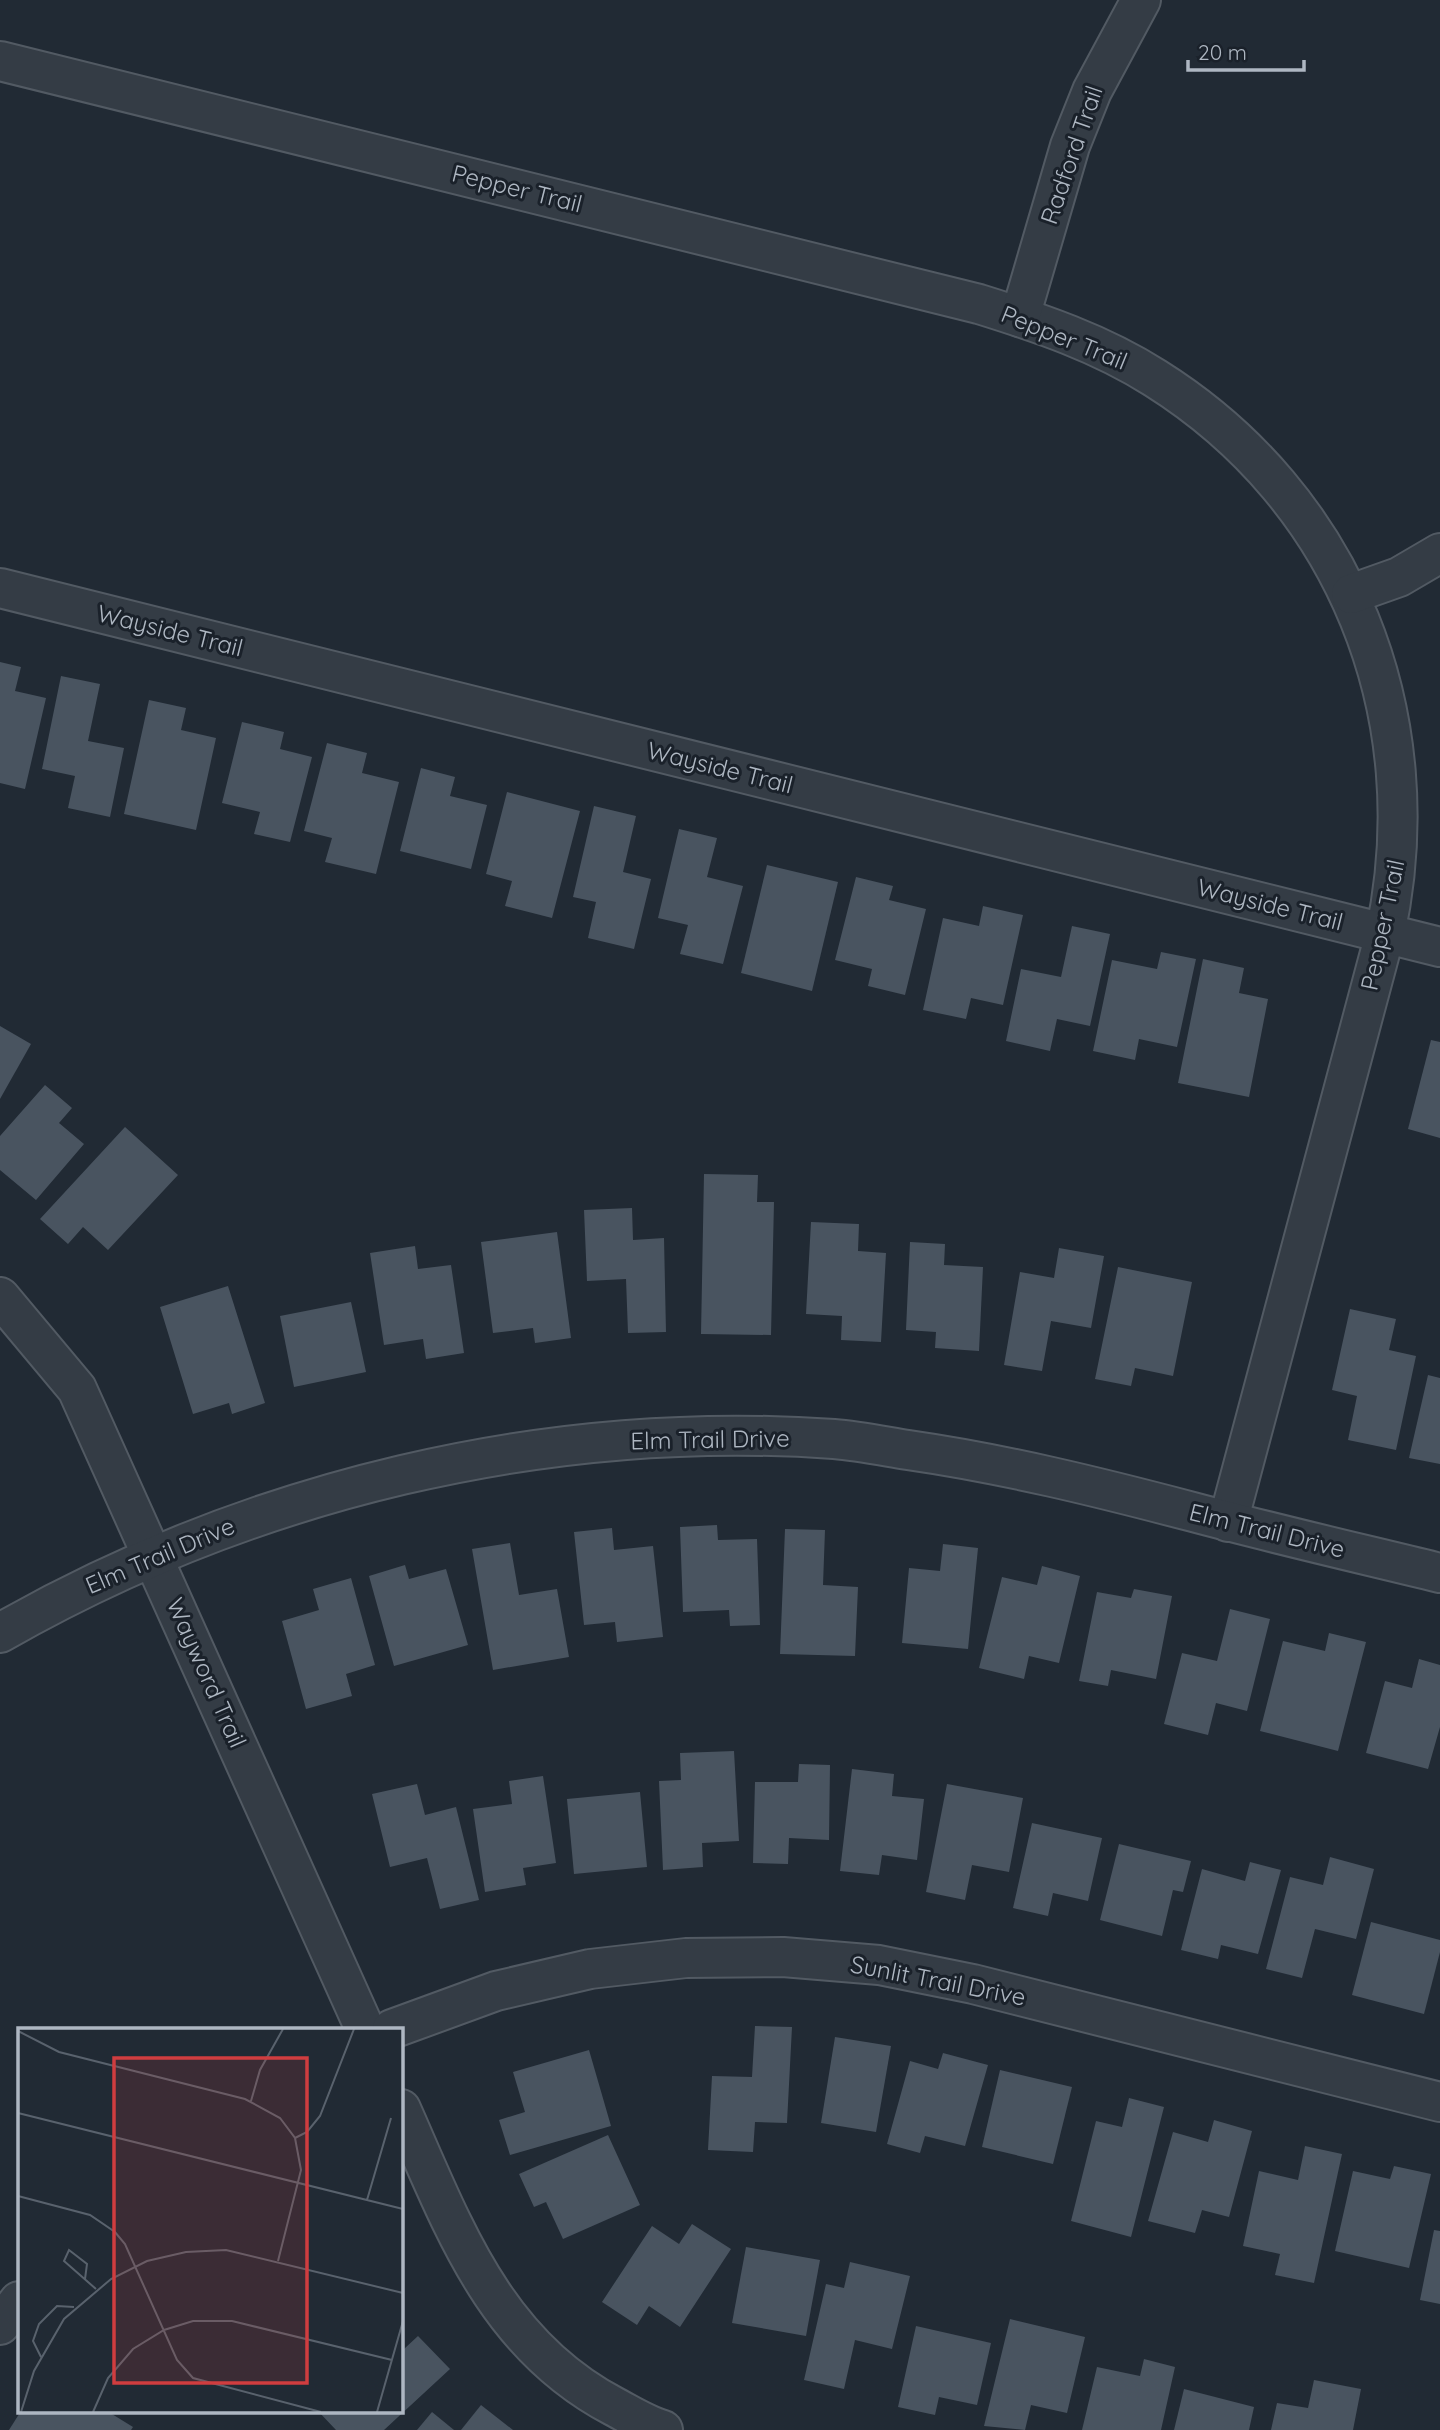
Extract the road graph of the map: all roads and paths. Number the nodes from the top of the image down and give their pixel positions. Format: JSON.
{"nodes":[{"id":1,"x":1142,"y":0,"type":"edge"},
{"id":2,"x":0,"y":61,"type":"edge"},
{"id":3,"x":1020,"y":317,"type":"junction"},
{"id":4,"x":1440,"y":553,"type":"edge"},
{"id":5,"x":0,"y":588,"type":"edge"},
{"id":6,"x":1351,"y":594,"type":"junction"},
{"id":7,"x":1385,"y":934,"type":"junction"},
{"id":8,"x":1440,"y":947,"type":"edge"},
{"id":9,"x":0,"y":1297,"type":"edge"},
{"id":10,"x":1228,"y":1522,"type":"junction"},
{"id":11,"x":154,"y":1557,"type":"junction"},
{"id":12,"x":1440,"y":1573,"type":"edge"},
{"id":13,"x":0,"y":1633,"type":"edge"},
{"id":14,"x":365,"y":2028,"type":"edge"},
{"id":15,"x":395,"y":2028,"type":"edge"},
{"id":16,"x":1440,"y":2102,"type":"edge"},
{"id":17,"x":402,"y":2111,"type":"edge"},
{"id":18,"x":18,"y":2302,"type":"edge"},
{"id":19,"x":0,"y":2325,"type":"edge"},
{"id":20,"x":663,"y":2430,"type":"edge"}],
"edges":[{"from":1,"to":3,"type":"street","name":"Radford Trail"},
{"from":2,"to":3,"type":"street","name":"Pepper Trail"},
{"from":3,"to":6,"type":"street","name":"Pepper Trail"},
{"from":4,"to":6,"type":"street"},
{"from":5,"to":7,"type":"street","name":"Wayside Trail"},
{"from":6,"to":7,"type":"street","name":"Pepper Trail"},
{"from":7,"to":8,"type":"street","name":"Wayside Trail"},
{"from":7,"to":10,"type":"street","name":"Pepper Trail"},
{"from":9,"to":11,"type":"street","name":"Wayword Trail"},
{"from":10,"to":11,"type":"street","name":"Elm Trail Drive"},
{"from":10,"to":12,"type":"street","name":"Elm Trail Drive"},
{"from":11,"to":13,"type":"street","name":"Elm Trail Drive"},
{"from":11,"to":14,"type":"street","name":"Wayword Trail"},
{"from":15,"to":16,"type":"street","name":"Sunlit Trail Drive"},
{"from":17,"to":20,"type":"street"},
{"from":18,"to":19,"type":"street"}]}
